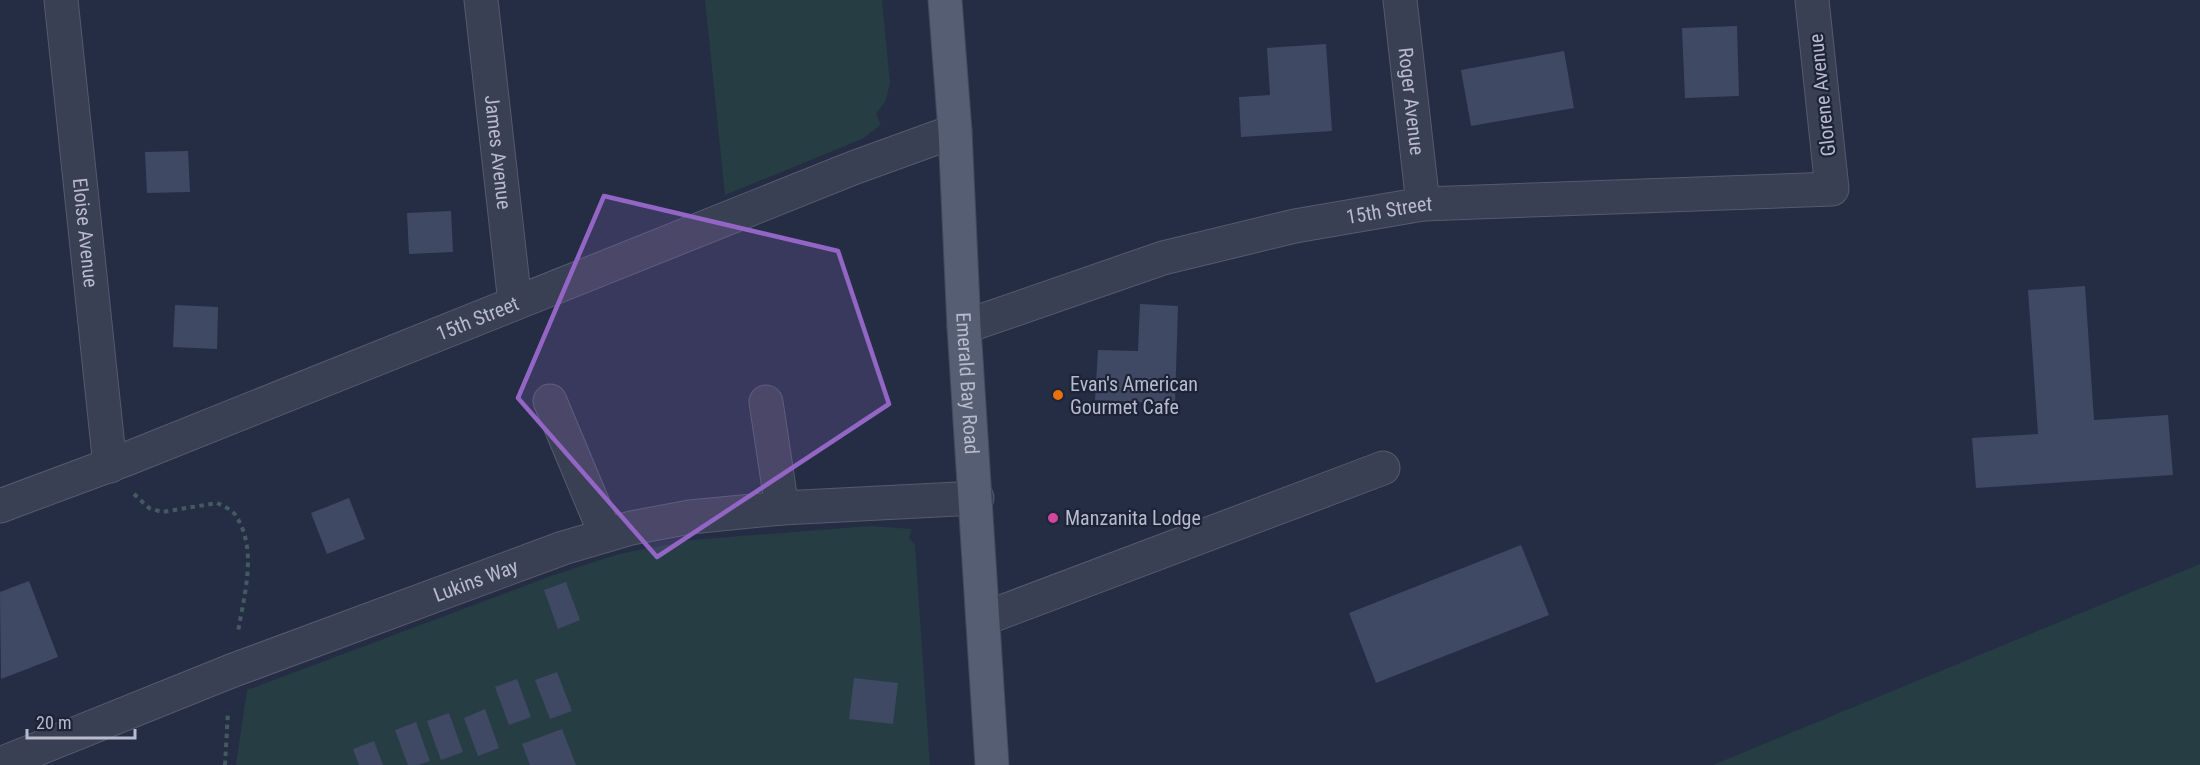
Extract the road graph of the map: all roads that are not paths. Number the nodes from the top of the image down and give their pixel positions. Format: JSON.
{"nodes":[{"id":1,"x":62,"y":0,"type":"edge"},
{"id":2,"x":481,"y":0,"type":"edge"},
{"id":3,"x":945,"y":0,"type":"edge"},
{"id":4,"x":1400,"y":0,"type":"edge"},
{"id":5,"x":1812,"y":0,"type":"edge"},
{"id":6,"x":955,"y":131,"type":"junction"},
{"id":7,"x":1832,"y":189,"type":"joint"},
{"id":8,"x":1423,"y":204,"type":"junction"},
{"id":9,"x":515,"y":303,"type":"junction"},
{"id":10,"x":964,"y":327,"type":"junction"},
{"id":11,"x":550,"y":402,"type":"dead end"},
{"id":12,"x":766,"y":402,"type":"dead end"},
{"id":13,"x":120,"y":462,"type":"junction"},
{"id":14,"x":1383,"y":468,"type":"dead end"},
{"id":15,"x":977,"y":498,"type":"junction"},
{"id":16,"x":0,"y":506,"type":"edge"},
{"id":17,"x":782,"y":508,"type":"junction"},
{"id":18,"x":606,"y":535,"type":"junction"},
{"id":19,"x":983,"y":619,"type":"junction"},
{"id":20,"x":0,"y":764,"type":"edge"},
{"id":21,"x":992,"y":765,"type":"edge"}],
"edges":[{"from":1,"to":13,"type":"street","name":"Eloise Avenue"},
{"from":2,"to":9,"type":"street","name":"James Avenue"},
{"from":3,"to":6,"type":"main road","name":"Emerald Bay Road"},
{"from":4,"to":8,"type":"street","name":"Roger Avenue"},
{"from":5,"to":7,"type":"street","name":"Glorene Avenue"},
{"from":6,"to":9,"type":"street","name":"15th Street"},
{"from":6,"to":10,"type":"main road","name":"Emerald Bay Road"},
{"from":7,"to":8,"type":"street","name":"15th Street"},
{"from":8,"to":10,"type":"street","name":"15th Street"},
{"from":9,"to":13,"type":"street","name":"15th Street"},
{"from":10,"to":15,"type":"main road","name":"Emerald Bay Road"},
{"from":11,"to":18,"type":"street"},
{"from":12,"to":17,"type":"street"},
{"from":13,"to":16,"type":"street","name":"15th Street"},
{"from":14,"to":19,"type":"street"},
{"from":15,"to":17,"type":"street","name":"Lukins Way"},
{"from":15,"to":19,"type":"main road","name":"Emerald Bay Road"},
{"from":17,"to":18,"type":"street","name":"Lukins Way"},
{"from":18,"to":20,"type":"street","name":"Lukins Way"},
{"from":19,"to":21,"type":"main road","name":"Emerald Bay Road"}]}
